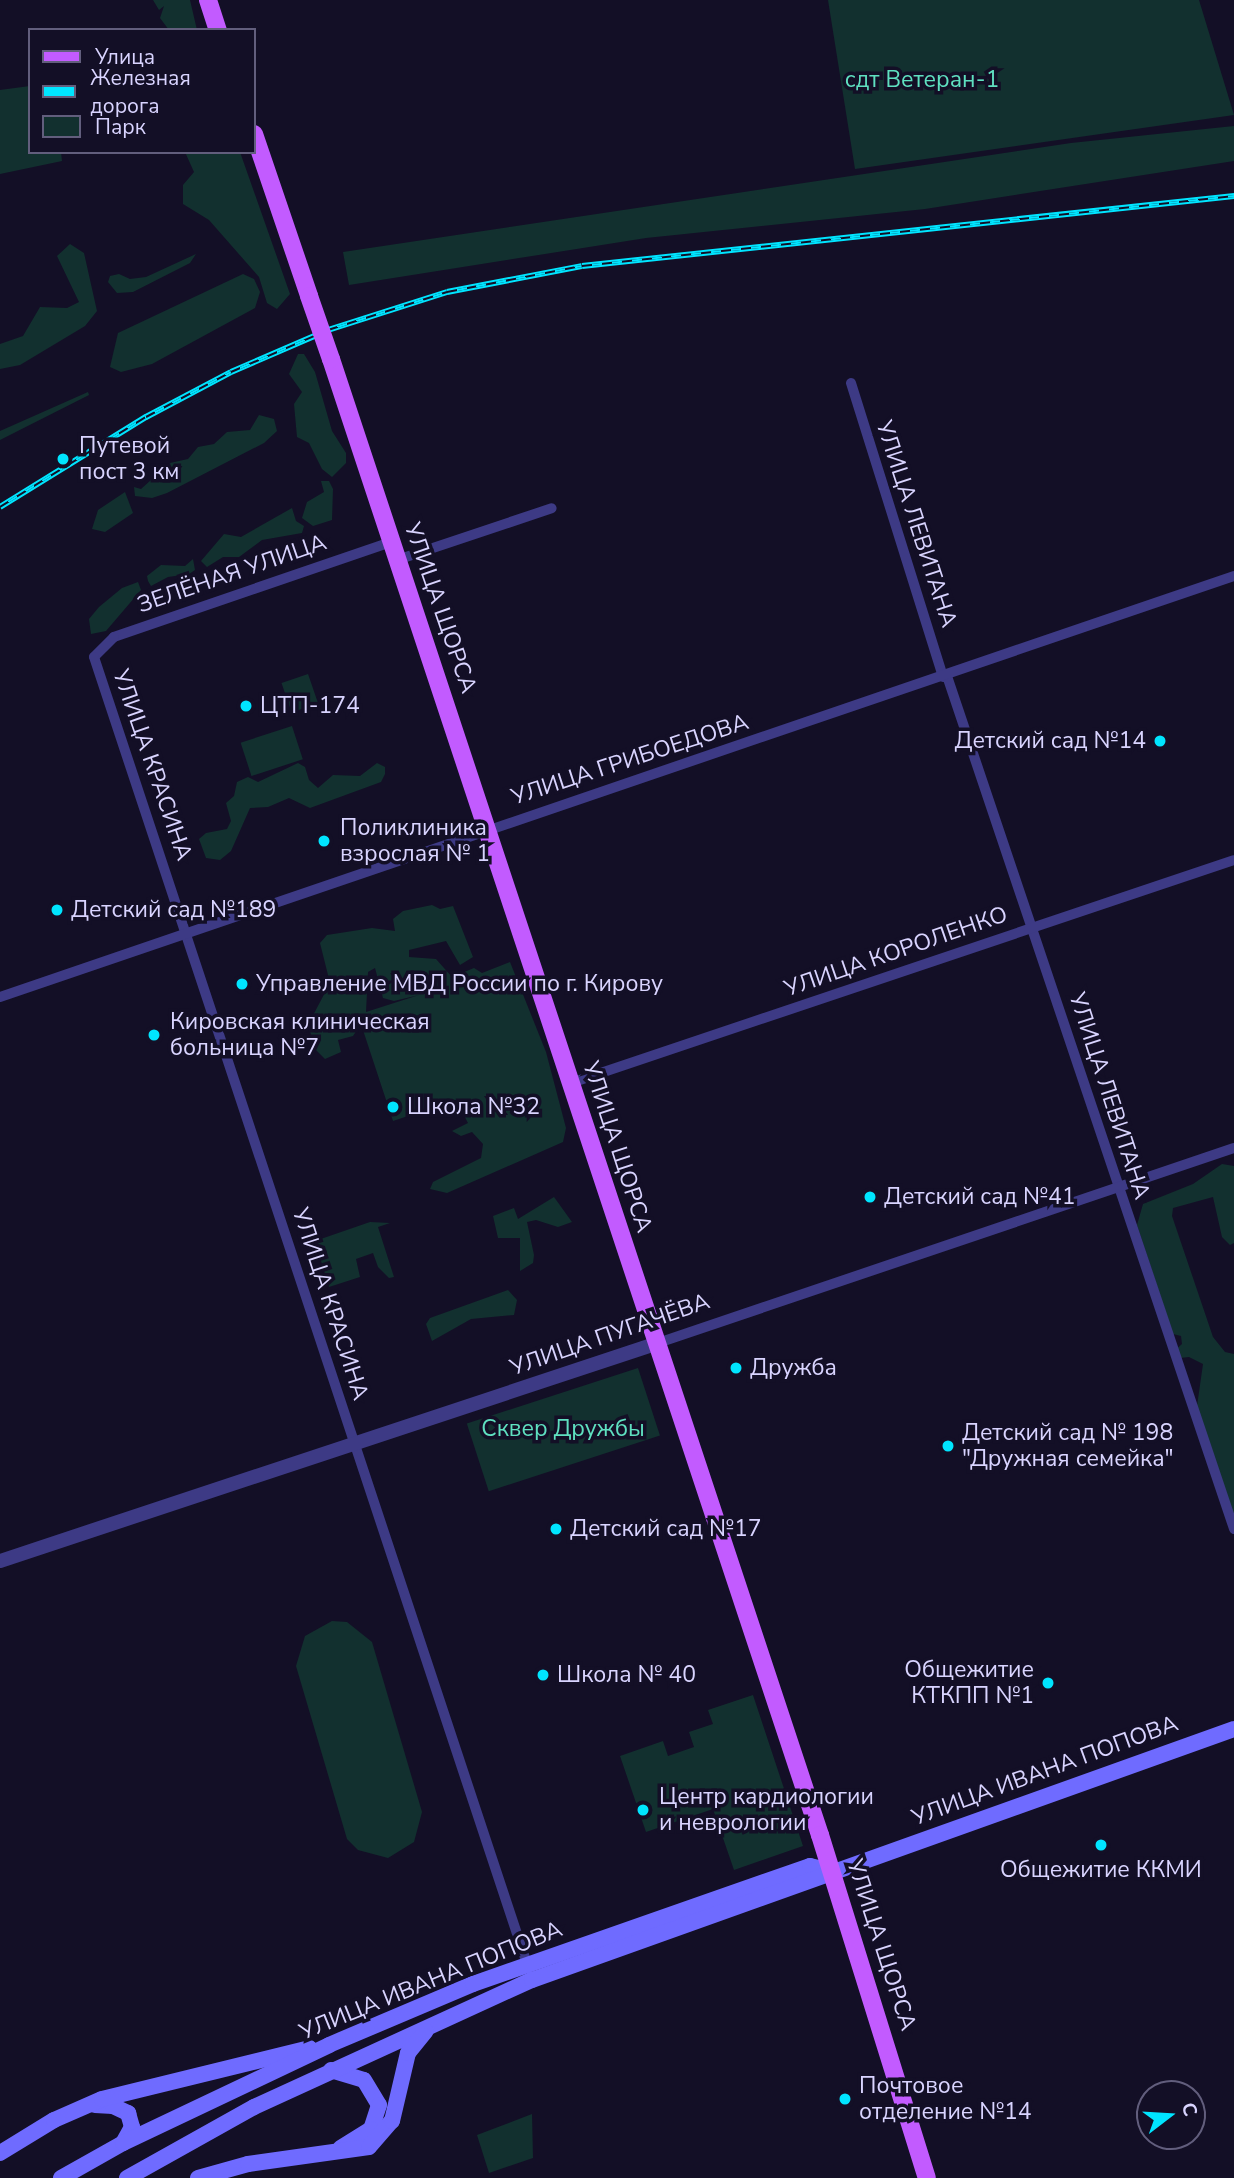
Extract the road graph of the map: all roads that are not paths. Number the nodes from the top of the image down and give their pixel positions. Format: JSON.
{"nodes":[{"id":1,"x":208,"y":0,"type":"edge"},
{"id":2,"x":217,"y":28,"type":"edge"},
{"id":3,"x":256,"y":140,"type":"edge"},
{"id":4,"x":850,"y":383,"type":"dead end"},
{"id":5,"x":552,"y":508,"type":"dead end"},
{"id":6,"x":391,"y":542,"type":"junction"},
{"id":7,"x":397,"y":560,"type":"junction"},
{"id":8,"x":1234,"y":576,"type":"edge"},
{"id":9,"x":94,"y":657,"type":"joint"},
{"id":10,"x":945,"y":676,"type":"junction"},
{"id":11,"x":489,"y":829,"type":"junction"},
{"id":12,"x":1234,"y":860,"type":"edge"},
{"id":13,"x":1031,"y":929,"type":"junction"},
{"id":14,"x":186,"y":932,"type":"junction"},
{"id":15,"x":0,"y":998,"type":"edge"},
{"id":16,"x":570,"y":1083,"type":"junction"},
{"id":17,"x":1234,"y":1148,"type":"edge"},
{"id":18,"x":1117,"y":1187,"type":"junction"},
{"id":19,"x":655,"y":1344,"type":"junction"},
{"id":20,"x":354,"y":1445,"type":"junction"},
{"id":21,"x":1234,"y":1529,"type":"edge"},
{"id":22,"x":0,"y":1562,"type":"edge"},
{"id":23,"x":1234,"y":1729,"type":"edge"},
{"id":24,"x":831,"y":1871,"type":"junction"},
{"id":25,"x":527,"y":1964,"type":"junction"},
{"id":26,"x":435,"y":2024,"type":"junction"},
{"id":27,"x":329,"y":2045,"type":"junction"},
{"id":28,"x":331,"y":2070,"type":"junction"},
{"id":29,"x":89,"y":2105,"type":"junction"},
{"id":30,"x":123,"y":2143,"type":"junction"},
{"id":31,"x":0,"y":2153,"type":"edge"},
{"id":32,"x":319,"y":2155,"type":"junction"},
{"id":33,"x":61,"y":2178,"type":"edge"},
{"id":34,"x":127,"y":2178,"type":"edge"},
{"id":35,"x":198,"y":2178,"type":"edge"},
{"id":36,"x":927,"y":2178,"type":"edge"}],
"edges":[{"from":1,"to":2,"type":"main road"},
{"from":3,"to":6,"type":"main road","name":"УЛИЦА ЩОРСА","bridge":true},
{"from":4,"to":10,"type":"street","name":"УЛИЦА ЛЕВИТАНА"},
{"from":5,"to":7,"type":"street"},
{"from":6,"to":7,"type":"main road","name":"УЛИЦА ЩОРСА"},
{"from":6,"to":9,"type":"street","name":"ЗЕЛЁНАЯ УЛИЦА"},
{"from":7,"to":11,"type":"main road","name":"УЛИЦА ЩОРСА"},
{"from":8,"to":10,"type":"street","name":"УЛИЦА ГРИБОЕДОВА"},
{"from":9,"to":14,"type":"street","name":"УЛИЦА КРАСИНА"},
{"from":10,"to":11,"type":"street","name":"УЛИЦА ГРИБОЕДОВА"},
{"from":10,"to":13,"type":"street","name":"УЛИЦА ЛЕВИТАНА"},
{"from":11,"to":14,"type":"street","name":"УЛИЦА ГРИБОЕДОВА"},
{"from":11,"to":16,"type":"main road","name":"УЛИЦА ЩОРСА"},
{"from":12,"to":13,"type":"street","name":"УЛИЦА КОРОЛЕНКО"},
{"from":13,"to":16,"type":"street","name":"УЛИЦА КОРОЛЕНКО"},
{"from":13,"to":18,"type":"street","name":"УЛИЦА ЛЕВИТАНА"},
{"from":14,"to":15,"type":"street","name":"УЛИЦА ГРИБОЕДОВА"},
{"from":14,"to":20,"type":"street","name":"УЛИЦА КРАСИНА"},
{"from":16,"to":19,"type":"main road","name":"УЛИЦА ЩОРСА"},
{"from":17,"to":18,"type":"street","name":"УЛИЦА ПУГАЧЁВА"},
{"from":18,"to":19,"type":"street","name":"УЛИЦА ПУГАЧЁВА"},
{"from":18,"to":21,"type":"street","name":"УЛИЦА ЛЕВИТАНА"},
{"from":19,"to":20,"type":"street","name":"УЛИЦА ПУГАЧЁВА"},
{"from":19,"to":24,"type":"main road","name":"УЛИЦА ЩОРСА"},
{"from":20,"to":22,"type":"street","name":"УЛИЦА ПУГАЧЁВА"},
{"from":20,"to":25,"type":"street","name":"УЛИЦА КРАСИНА"},
{"from":23,"to":24,"type":"main road","name":"УЛИЦА ИВАНА ПОПОВА"},
{"from":24,"to":25,"type":"main road","name":"УЛИЦА ИВАНА ПОПОВА"},
{"from":24,"to":26,"type":"main road","name":"УЛИЦА ИВАНА ПОПОВА"},
{"from":24,"to":36,"type":"main road","name":"УЛИЦА ЩОРСА"},
{"from":25,"to":27,"type":"main road","name":"УЛИЦА ИВАНА ПОПОВА"},
{"from":26,"to":28,"type":"main road","name":"УЛИЦА ИВАНА ПОПОВА"},
{"from":26,"to":32,"type":"main road"},
{"from":27,"to":29,"type":"main road"},
{"from":27,"to":30,"type":"main road","name":"УЛИЦА ИВАНА ПОПОВА"},
{"from":28,"to":32,"type":"main road"},
{"from":28,"to":34,"type":"main road","name":"УЛИЦА ИВАНА ПОПОВА"},
{"from":29,"to":30,"type":"main road"},
{"from":29,"to":31,"type":"main road"},
{"from":30,"to":33,"type":"main road","name":"УЛИЦА ИВАНА ПОПОВА"},
{"from":32,"to":35,"type":"main road"}]}
